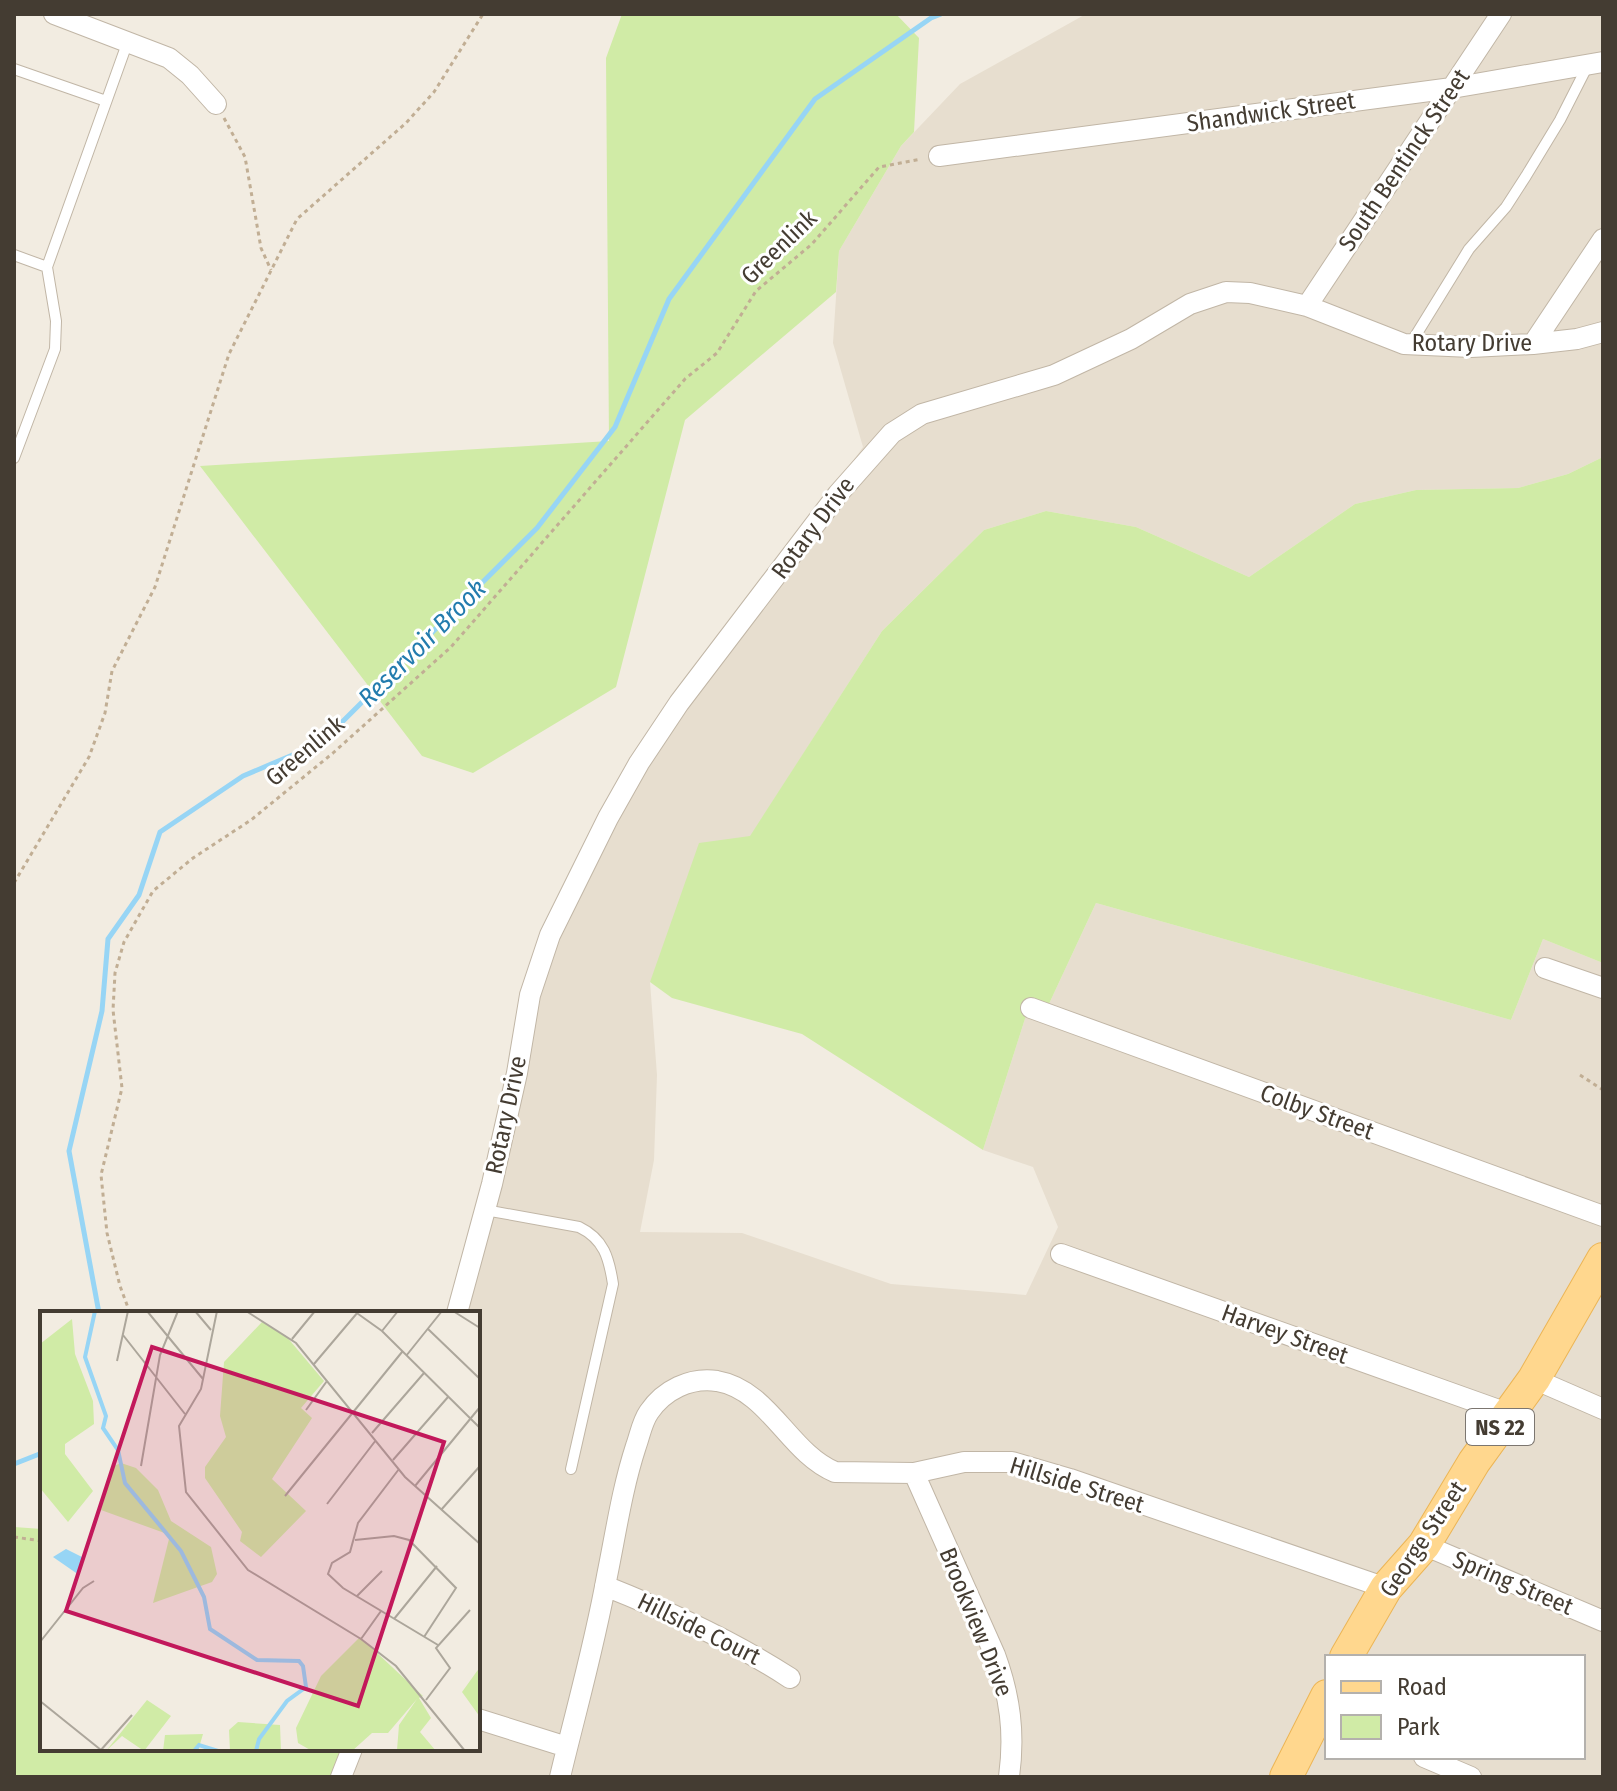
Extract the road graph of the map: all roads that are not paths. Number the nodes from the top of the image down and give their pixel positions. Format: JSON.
{"nodes":[{"id":1,"x":54,"y":14,"type":"edge"},
{"id":2,"x":1501,"y":14,"type":"edge"},
{"id":3,"x":128,"y":41,"type":"junction"},
{"id":4,"x":1596,"y":62,"type":"edge"},
{"id":5,"x":14,"y":69,"type":"edge"},
{"id":6,"x":1452,"y":88,"type":"junction"},
{"id":7,"x":106,"y":101,"type":"junction"},
{"id":8,"x":216,"y":104,"type":"road end"},
{"id":9,"x":939,"y":156,"type":"road end"},
{"id":10,"x":1603,"y":240,"type":"edge"},
{"id":11,"x":14,"y":255,"type":"edge"},
{"id":12,"x":47,"y":267,"type":"junction"},
{"id":13,"x":1307,"y":306,"type":"junction"},
{"id":14,"x":1603,"y":332,"type":"edge"},
{"id":15,"x":1411,"y":343,"type":"junction"},
{"id":16,"x":1533,"y":344,"type":"junction"},
{"id":17,"x":14,"y":458,"type":"edge"},
{"id":18,"x":1545,"y":968,"type":"dead end"},
{"id":19,"x":1603,"y":988,"type":"edge"},
{"id":20,"x":1031,"y":1008,"type":"dead end"},
{"id":21,"x":485,"y":1210,"type":"junction"},
{"id":22,"x":1603,"y":1216,"type":"edge"},
{"id":23,"x":1061,"y":1254,"type":"dead end"},
{"id":24,"x":1603,"y":1259,"type":"edge"},
{"id":25,"x":458,"y":1311,"type":"edge"},
{"id":26,"x":1534,"y":1379,"type":"junction"},
{"id":27,"x":1603,"y":1409,"type":"edge"},
{"id":28,"x":1510,"y":1414,"type":"junction"},
{"id":29,"x":571,"y":1469,"type":"dead end"},
{"id":30,"x":914,"y":1473,"type":"junction"},
{"id":31,"x":1424,"y":1545,"type":"junction"},
{"id":32,"x":605,"y":1586,"type":"junction"},
{"id":33,"x":1386,"y":1588,"type":"junction"},
{"id":34,"x":1603,"y":1621,"type":"edge"},
{"id":35,"x":1347,"y":1655,"type":"edge"},
{"id":36,"x":790,"y":1678,"type":"dead end"},
{"id":37,"x":1325,"y":1709,"type":"edge"},
{"id":38,"x":480,"y":1720,"type":"edge"},
{"id":39,"x":567,"y":1747,"type":"junction"},
{"id":40,"x":351,"y":1751,"type":"edge"},
{"id":41,"x":1429,"y":1759,"type":"edge"},
{"id":42,"x":341,"y":1777,"type":"edge"},
{"id":43,"x":560,"y":1777,"type":"edge"},
{"id":44,"x":1009,"y":1777,"type":"edge"},
{"id":45,"x":1286,"y":1777,"type":"edge"},
{"id":46,"x":1471,"y":1777,"type":"edge"}],
"edges":[{"from":1,"to":3,"type":"street"},
{"from":2,"to":6,"type":"street","name":"South Bentinck Street"},
{"from":3,"to":7,"type":"lane"},
{"from":3,"to":8,"type":"street"},
{"from":4,"to":6,"type":"street","name":"Shandwick Street"},
{"from":4,"to":15,"type":"lane"},
{"from":5,"to":7,"type":"lane"},
{"from":6,"to":9,"type":"street","name":"Shandwick Street"},
{"from":6,"to":13,"type":"street","name":"South Bentinck Street"},
{"from":7,"to":12,"type":"lane"},
{"from":10,"to":16,"type":"street"},
{"from":11,"to":12,"type":"lane"},
{"from":12,"to":17,"type":"lane"},
{"from":13,"to":15,"type":"street","name":"Rotary Drive"},
{"from":13,"to":21,"type":"street","name":"Rotary Drive"},
{"from":14,"to":16,"type":"street","name":"Rotary Drive"},
{"from":15,"to":16,"type":"street","name":"Rotary Drive"},
{"from":18,"to":19,"type":"street"},
{"from":20,"to":22,"type":"street","name":"Colby Street"},
{"from":21,"to":25,"type":"street","name":"Rotary Drive"},
{"from":21,"to":29,"type":"lane"},
{"from":23,"to":28,"type":"street","name":"Harvey Street"},
{"from":24,"to":26,"type":"main road","name":"George Street","number":"NS 22"},
{"from":26,"to":27,"type":"street"},
{"from":26,"to":28,"type":"main road","name":"George Street","number":"NS 22"},
{"from":28,"to":31,"type":"main road","name":"George Street","number":"NS 22"},
{"from":30,"to":32,"type":"street","name":"Hillside Street"},
{"from":30,"to":33,"type":"street","name":"Hillside Street"},
{"from":30,"to":44,"type":"street","name":"Brookview Drive"},
{"from":31,"to":33,"type":"main road","name":"George Street","number":"NS 22"},
{"from":31,"to":34,"type":"street","name":"Spring Street"},
{"from":32,"to":36,"type":"street","name":"Hillside Court"},
{"from":32,"to":39,"type":"street","name":"Hillside Street"},
{"from":33,"to":35,"type":"main road","name":"George Street","number":"NS 22"},
{"from":37,"to":45,"type":"main road"},
{"from":38,"to":39,"type":"street"},
{"from":39,"to":43,"type":"street","name":"Hillside Street"},
{"from":40,"to":42,"type":"street"},
{"from":41,"to":46,"type":"street"}]}
